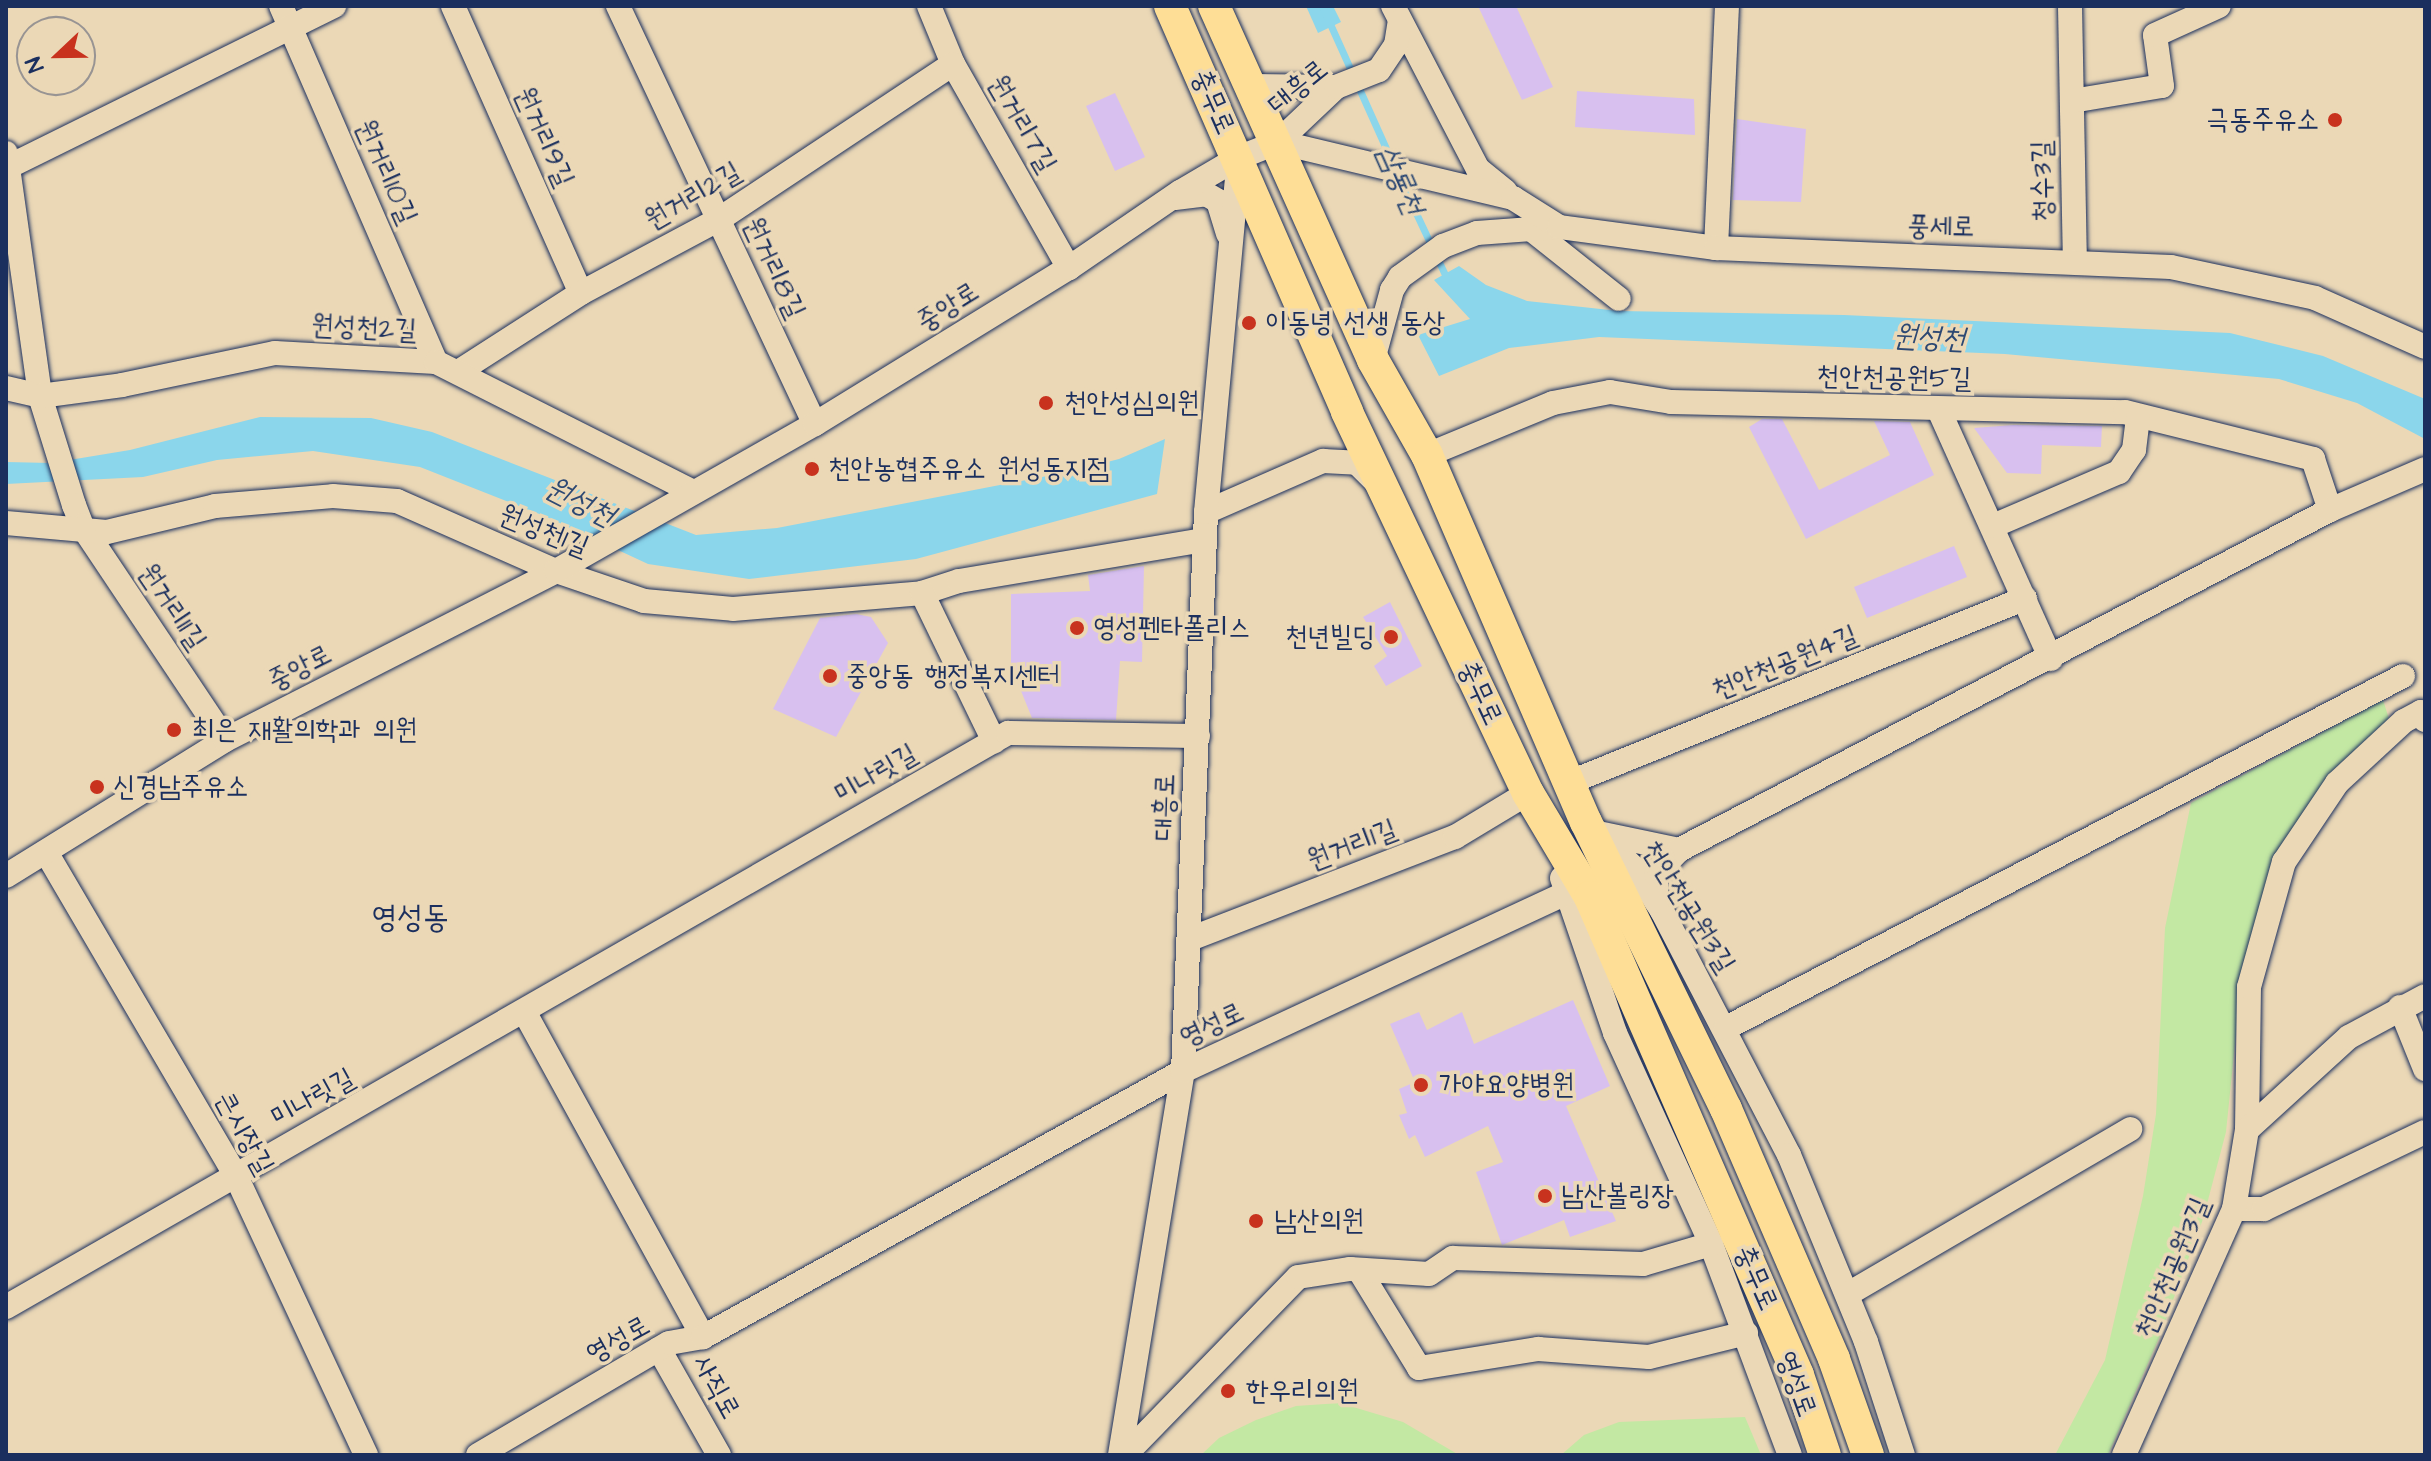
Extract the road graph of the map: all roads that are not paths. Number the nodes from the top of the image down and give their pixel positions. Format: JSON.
{"nodes":[{"id":1,"x":334,"y":6,"type":"edge"},
{"id":2,"x":453,"y":6,"type":"edge"},
{"id":3,"x":618,"y":6,"type":"edge"},
{"id":4,"x":929,"y":6,"type":"edge"},
{"id":5,"x":1170,"y":6,"type":"edge"},
{"id":6,"x":1214,"y":6,"type":"edge"},
{"id":7,"x":1727,"y":6,"type":"edge"},
{"id":8,"x":2070,"y":6,"type":"edge"},
{"id":9,"x":2219,"y":6,"type":"edge"},
{"id":10,"x":1396,"y":13,"type":"edge"},
{"id":11,"x":286,"y":17,"type":"edge"},
{"id":12,"x":953,"y":64,"type":"junction"},
{"id":13,"x":1252,"y":86,"type":"junction"},
{"id":14,"x":1336,"y":87,"type":"junction"},
{"id":15,"x":2072,"y":101,"type":"junction"},
{"id":16,"x":1278,"y":142,"type":"junction"},
{"id":17,"x":1238,"y":158,"type":"junction"},
{"id":18,"x":7,"y":160,"type":"edge"},
{"id":19,"x":1513,"y":198,"type":"junction"},
{"id":20,"x":1169,"y":200,"type":"junction"},
{"id":21,"x":718,"y":220,"type":"junction"},
{"id":22,"x":10,"y":224,"type":"edge"},
{"id":23,"x":1559,"y":227,"type":"junction"},
{"id":24,"x":1531,"y":229,"type":"junction"},
{"id":25,"x":1716,"y":248,"type":"junction"},
{"id":26,"x":1230,"y":254,"type":"junction"},
{"id":27,"x":2075,"y":259,"type":"junction"},
{"id":28,"x":1069,"y":268,"type":"junction"},
{"id":29,"x":581,"y":293,"type":"junction"},
{"id":30,"x":1619,"y":299,"type":"dead end"},
{"id":31,"x":2425,"y":347,"type":"edge"},
{"id":32,"x":1373,"y":360,"type":"junction"},
{"id":33,"x":447,"y":367,"type":"junction"},
{"id":34,"x":6,"y":388,"type":"edge"},
{"id":35,"x":44,"y":406,"type":"junction"},
{"id":36,"x":1939,"y":410,"type":"junction"},
{"id":37,"x":2138,"y":418,"type":"junction"},
{"id":38,"x":815,"y":424,"type":"junction"},
{"id":39,"x":1427,"y":455,"type":"junction"},
{"id":40,"x":2415,"y":473,"type":"edge"},
{"id":41,"x":1385,"y":492,"type":"junction"},
{"id":42,"x":688,"y":494,"type":"junction"},
{"id":43,"x":2330,"y":510,"type":"junction"},
{"id":44,"x":1206,"y":512,"type":"junction"},
{"id":45,"x":78,"y":516,"type":"junction"},
{"id":46,"x":6,"y":523,"type":"edge"},
{"id":47,"x":1993,"y":526,"type":"junction"},
{"id":48,"x":1205,"y":540,"type":"junction"},
{"id":49,"x":556,"y":571,"type":"junction"},
{"id":50,"x":922,"y":593,"type":"junction"},
{"id":51,"x":2025,"y":598,"type":"junction"},
{"id":52,"x":2051,"y":659,"type":"junction"},
{"id":53,"x":2403,"y":676,"type":"dead end"},
{"id":54,"x":2425,"y":720,"type":"edge"},
{"id":55,"x":1198,"y":736,"type":"junction"},
{"id":56,"x":1001,"y":737,"type":"junction"},
{"id":57,"x":225,"y":740,"type":"junction"},
{"id":58,"x":1568,"y":783,"type":"junction"},
{"id":59,"x":1528,"y":793,"type":"junction"},
{"id":60,"x":1593,"y":827,"type":"junction"},
{"id":61,"x":1555,"y":844,"type":"junction"},
{"id":62,"x":1679,"y":850,"type":"junction"},
{"id":63,"x":46,"y":852,"type":"junction"},
{"id":64,"x":6,"y":876,"type":"edge"},
{"id":65,"x":1565,"y":894,"type":"junction"},
{"id":66,"x":1656,"y":901,"type":"junction"},
{"id":67,"x":1190,"y":939,"type":"junction"},
{"id":68,"x":2425,"y":996,"type":"edge"},
{"id":69,"x":2400,"y":1007,"type":"junction"},
{"id":70,"x":525,"y":1013,"type":"junction"},
{"id":71,"x":1726,"y":1028,"type":"junction"},
{"id":72,"x":2425,"y":1069,"type":"edge"},
{"id":73,"x":1183,"y":1071,"type":"junction"},
{"id":74,"x":2130,"y":1129,"type":"dead end"},
{"id":75,"x":2247,"y":1130,"type":"junction"},
{"id":76,"x":2425,"y":1132,"type":"edge"},
{"id":77,"x":236,"y":1176,"type":"junction"},
{"id":78,"x":2234,"y":1209,"type":"junction"},
{"id":79,"x":1711,"y":1244,"type":"junction"},
{"id":80,"x":1359,"y":1270,"type":"junction"},
{"id":81,"x":1848,"y":1294,"type":"junction"},
{"id":82,"x":6,"y":1307,"type":"edge"},
{"id":83,"x":1746,"y":1333,"type":"junction"},
{"id":84,"x":703,"y":1337,"type":"junction"},
{"id":85,"x":659,"y":1349,"type":"junction"},
{"id":86,"x":366,"y":1455,"type":"edge"},
{"id":87,"x":478,"y":1455,"type":"edge"},
{"id":88,"x":719,"y":1455,"type":"edge"},
{"id":89,"x":1123,"y":1455,"type":"edge"},
{"id":90,"x":1790,"y":1455,"type":"edge"},
{"id":91,"x":1825,"y":1455,"type":"edge"},
{"id":92,"x":1868,"y":1455,"type":"edge"},
{"id":93,"x":1903,"y":1455,"type":"edge"},
{"id":94,"x":2124,"y":1455,"type":"edge"}],
"edges":[{"from":1,"to":11,"type":"street"},
{"from":2,"to":29,"type":"street","name":"원거리9길"},
{"from":3,"to":21,"type":"street","name":"원거리8길"},
{"from":4,"to":12,"type":"street","name":"원거리7길"},
{"from":5,"to":17,"type":"main road","name":"충무로"},
{"from":6,"to":13,"type":"main road","name":"충무로"},
{"from":7,"to":25,"type":"street"},
{"from":8,"to":15,"type":"street","name":"청수3길"},
{"from":9,"to":15,"type":"street","name":"청수3길"},
{"from":10,"to":14,"type":"street","name":"대흥로"},
{"from":10,"to":19,"type":"street"},
{"from":11,"to":18,"type":"street"},
{"from":11,"to":33,"type":"street","name":"원거리10길"},
{"from":12,"to":21,"type":"street","name":"원거리2길"},
{"from":12,"to":28,"type":"street","name":"원거리7길"},
{"from":13,"to":14,"type":"street"},
{"from":13,"to":16,"type":"main road","name":"충무로"},
{"from":14,"to":16,"type":"street","name":"대흥로"},
{"from":15,"to":27,"type":"street","name":"청수3길"},
{"from":16,"to":17,"type":"street","name":"중앙로"},
{"from":16,"to":19,"type":"street","name":"풍세로"},
{"from":16,"to":32,"type":"main road","name":"충무로"},
{"from":17,"to":20,"type":"street","name":"중앙로"},
{"from":17,"to":26,"type":"street","name":"대흥로"},
{"from":17,"to":41,"type":"main road","name":"충무로"},
{"from":18,"to":22,"type":"street"},
{"from":19,"to":23,"type":"street","name":"풍세로"},
{"from":20,"to":26,"type":"street"},
{"from":20,"to":28,"type":"street","name":"중앙로"},
{"from":21,"to":29,"type":"street","name":"원거리2길"},
{"from":21,"to":38,"type":"street","name":"원거리8길"},
{"from":22,"to":35,"type":"street"},
{"from":23,"to":24,"type":"street"},
{"from":23,"to":25,"type":"street","name":"풍세로"},
{"from":24,"to":30,"type":"street"},
{"from":24,"to":32,"type":"street"},
{"from":25,"to":27,"type":"street","name":"풍세로"},
{"from":26,"to":44,"type":"street","name":"대흥로"},
{"from":27,"to":31,"type":"street","name":"풍세로"},
{"from":28,"to":38,"type":"street","name":"중앙로"},
{"from":29,"to":33,"type":"street","name":"원거리2길"},
{"from":32,"to":39,"type":"main road","name":"충무로"},
{"from":33,"to":35,"type":"street","name":"원성천2길"},
{"from":33,"to":42,"type":"street","name":"원성천2길"},
{"from":34,"to":35,"type":"street","name":"원성천2길"},
{"from":35,"to":45,"type":"street","name":"원거리11길"},
{"from":36,"to":37,"type":"street","name":"천안천공원5길"},
{"from":36,"to":39,"type":"street","name":"천안천공원5길"},
{"from":36,"to":47,"type":"street"},
{"from":37,"to":43,"type":"street","name":"천안천공원5길"},
{"from":37,"to":47,"type":"street"},
{"from":38,"to":42,"type":"street","name":"중앙로"},
{"from":39,"to":58,"type":"main road","name":"충무로"},
{"from":40,"to":43,"type":"street"},
{"from":41,"to":44,"type":"street"},
{"from":41,"to":59,"type":"main road","name":"충무로"},
{"from":42,"to":49,"type":"street","name":"중앙로"},
{"from":43,"to":52,"type":"street"},
{"from":44,"to":48,"type":"street","name":"대흥로"},
{"from":45,"to":46,"type":"street","name":"원성천1길"},
{"from":45,"to":49,"type":"street","name":"원성천1길"},
{"from":45,"to":57,"type":"street","name":"원거리11길"},
{"from":47,"to":51,"type":"street"},
{"from":48,"to":50,"type":"street","name":"원성천1길"},
{"from":48,"to":55,"type":"street","name":"대흥로"},
{"from":49,"to":50,"type":"street","name":"원성천1길"},
{"from":49,"to":57,"type":"street","name":"중앙로"},
{"from":50,"to":56,"type":"street"},
{"from":51,"to":52,"type":"street"},
{"from":51,"to":58,"type":"street","name":"천안천공원4길"},
{"from":52,"to":62,"type":"street"},
{"from":53,"to":71,"type":"street"},
{"from":54,"to":75,"type":"street"},
{"from":55,"to":56,"type":"street"},
{"from":55,"to":67,"type":"street","name":"대흥로"},
{"from":56,"to":70,"type":"street","name":"미나릿길"},
{"from":57,"to":63,"type":"street","name":"중앙로"},
{"from":58,"to":60,"type":"main road","name":"충무로"},
{"from":59,"to":61,"type":"main road","name":"충무로"},
{"from":59,"to":67,"type":"street","name":"원거리1길"},
{"from":60,"to":62,"type":"street"},
{"from":60,"to":66,"type":"street","name":"천안천공원3길"},
{"from":60,"to":92,"type":"main road","name":"충무로"},
{"from":61,"to":65,"type":"street"},
{"from":61,"to":91,"type":"main road","name":"충무로"},
{"from":62,"to":66,"type":"street"},
{"from":63,"to":64,"type":"street","name":"중앙로"},
{"from":63,"to":77,"type":"street","name":"큰시장길"},
{"from":65,"to":73,"type":"street","name":"영성로"},
{"from":65,"to":79,"type":"street","name":"영성로"},
{"from":66,"to":71,"type":"street","name":"천안천공원3길"},
{"from":67,"to":73,"type":"street","name":"대흥로"},
{"from":68,"to":69,"type":"street"},
{"from":69,"to":72,"type":"street"},
{"from":69,"to":75,"type":"street"},
{"from":70,"to":77,"type":"street","name":"미나릿길"},
{"from":70,"to":84,"type":"street"},
{"from":71,"to":81,"type":"street","name":"천안천공원3길"},
{"from":73,"to":84,"type":"street","name":"영성로"},
{"from":73,"to":89,"type":"street","name":"대흥로"},
{"from":74,"to":81,"type":"street"},
{"from":75,"to":78,"type":"street","name":"천안천공원3길"},
{"from":76,"to":78,"type":"street"},
{"from":77,"to":82,"type":"street","name":"미나릿길"},
{"from":77,"to":86,"type":"street","name":"큰시장길"},
{"from":78,"to":94,"type":"street","name":"천안천공원3길"},
{"from":79,"to":80,"type":"street","name":"대흥로"},
{"from":79,"to":83,"type":"street","name":"영성로"},
{"from":80,"to":83,"type":"street","name":"영성로"},
{"from":80,"to":89,"type":"street","name":"대흥로"},
{"from":81,"to":93,"type":"street","name":"천안천공원3길"},
{"from":83,"to":90,"type":"street","name":"영성로"},
{"from":84,"to":85,"type":"street","name":"영성로"},
{"from":85,"to":87,"type":"street","name":"영성로"},
{"from":85,"to":88,"type":"street","name":"사직로"}]}
